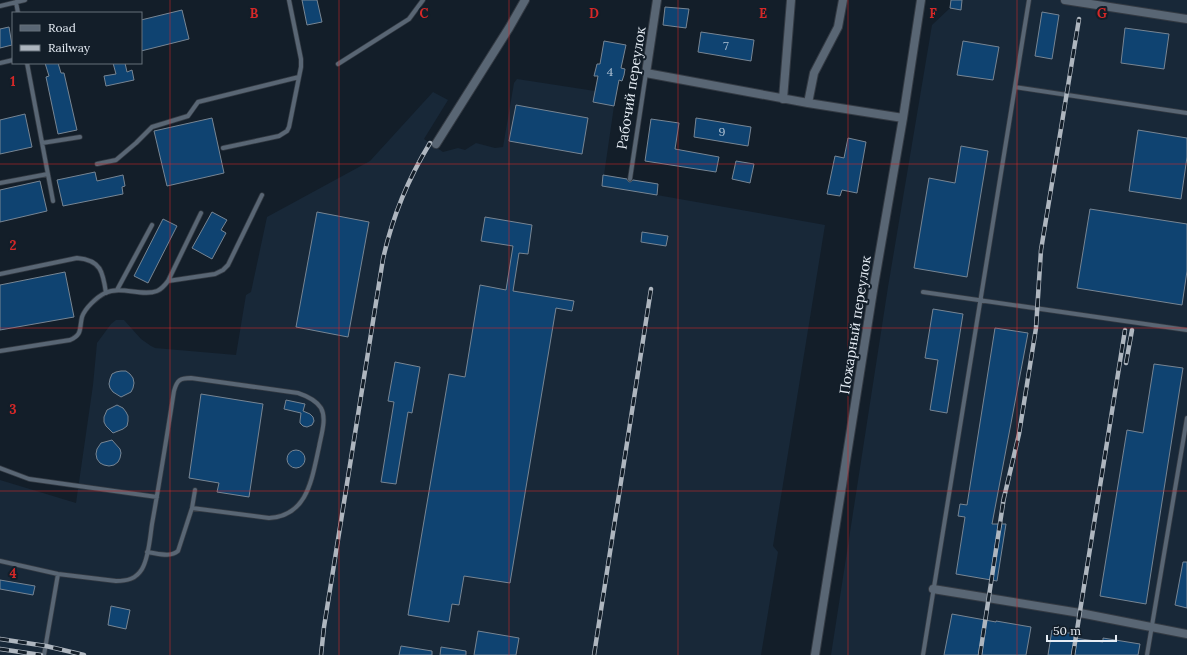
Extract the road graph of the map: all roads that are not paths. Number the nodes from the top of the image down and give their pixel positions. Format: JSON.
{"nodes":[{"id":1,"x":25,"y":0,"type":"edge"},
{"id":2,"x":289,"y":0,"type":"edge"},
{"id":3,"x":423,"y":0,"type":"edge"},
{"id":4,"x":525,"y":0,"type":"edge"},
{"id":5,"x":657,"y":0,"type":"edge"},
{"id":6,"x":791,"y":0,"type":"edge"},
{"id":7,"x":843,"y":0,"type":"edge"},
{"id":8,"x":921,"y":0,"type":"edge"},
{"id":9,"x":1029,"y":0,"type":"edge"},
{"id":10,"x":1065,"y":0,"type":"edge"},
{"id":11,"x":16,"y":2,"type":"junction"},
{"id":12,"x":0,"y":6,"type":"edge"},
{"id":13,"x":18,"y":12,"type":"edge"},
{"id":14,"x":1187,"y":19,"type":"edge"},
{"id":15,"x":12,"y":60,"type":"edge"},
{"id":16,"x":0,"y":63,"type":"edge"},
{"id":17,"x":27,"y":64,"type":"edge"},
{"id":18,"x":338,"y":64,"type":"dead end"},
{"id":19,"x":646,"y":73,"type":"junction"},
{"id":20,"x":299,"y":77,"type":"junction"},
{"id":21,"x":1015,"y":87,"type":"junction"},
{"id":22,"x":783,"y":99,"type":"junction"},
{"id":23,"x":808,"y":104,"type":"junction"},
{"id":24,"x":1187,"y":113,"type":"edge"},
{"id":25,"x":903,"y":118,"type":"junction"},
{"id":26,"x":80,"y":137,"type":"dead end"},
{"id":27,"x":42,"y":143,"type":"junction"},
{"id":28,"x":436,"y":144,"type":"dead end"},
{"id":29,"x":223,"y":148,"type":"dead end"},
{"id":30,"x":97,"y":164,"type":"dead end"},
{"id":31,"x":48,"y":174,"type":"junction"},
{"id":32,"x":630,"y":179,"type":"dead end"},
{"id":33,"x":0,"y":183,"type":"edge"},
{"id":34,"x":262,"y":195,"type":"dead end"},
{"id":35,"x":53,"y":201,"type":"dead end"},
{"id":36,"x":201,"y":213,"type":"dead end"},
{"id":37,"x":152,"y":225,"type":"dead end"},
{"id":38,"x":0,"y":274,"type":"edge"},
{"id":39,"x":168,"y":281,"type":"junction"},
{"id":40,"x":118,"y":290,"type":"junction"},
{"id":41,"x":922,"y":292,"type":"dead end"},
{"id":42,"x":106,"y":293,"type":"junction"},
{"id":43,"x":981,"y":300,"type":"junction"},
{"id":44,"x":1187,"y":330,"type":"edge"},
{"id":45,"x":0,"y":352,"type":"edge"},
{"id":46,"x":1187,"y":418,"type":"edge"},
{"id":47,"x":0,"y":468,"type":"edge"},
{"id":48,"x":195,"y":490,"type":"dead end"},
{"id":49,"x":157,"y":496,"type":"junction"},
{"id":50,"x":192,"y":508,"type":"junction"},
{"id":51,"x":147,"y":552,"type":"junction"},
{"id":52,"x":0,"y":561,"type":"edge"},
{"id":53,"x":58,"y":574,"type":"junction"},
{"id":54,"x":933,"y":589,"type":"junction"},
{"id":55,"x":1152,"y":628,"type":"junction"},
{"id":56,"x":1187,"y":634,"type":"edge"},
{"id":57,"x":44,"y":655,"type":"edge"},
{"id":58,"x":815,"y":655,"type":"edge"},
{"id":59,"x":923,"y":655,"type":"edge"},
{"id":60,"x":1148,"y":655,"type":"edge"}],
"edges":[{"from":1,"to":11,"type":"lane"},
{"from":2,"to":20,"type":"lane"},
{"from":3,"to":18,"type":"lane"},
{"from":4,"to":28,"type":"street"},
{"from":5,"to":19,"type":"street","name":"Рабочий переулок"},
{"from":6,"to":22,"type":"street"},
{"from":7,"to":23,"type":"street"},
{"from":8,"to":25,"type":"street","name":"Пожарный переулок"},
{"from":9,"to":21,"type":"lane"},
{"from":10,"to":14,"type":"street"},
{"from":11,"to":12,"type":"lane"},
{"from":11,"to":13,"type":"lane"},
{"from":15,"to":16,"type":"lane"},
{"from":17,"to":27,"type":"lane"},
{"from":19,"to":22,"type":"street"},
{"from":19,"to":32,"type":"lane","name":"Рабочий переулок"},
{"from":20,"to":29,"type":"lane"},
{"from":20,"to":30,"type":"lane"},
{"from":21,"to":24,"type":"lane"},
{"from":21,"to":43,"type":"lane"},
{"from":22,"to":23,"type":"street"},
{"from":23,"to":25,"type":"street"},
{"from":25,"to":58,"type":"street","name":"Пожарный переулок"},
{"from":26,"to":27,"type":"lane"},
{"from":27,"to":31,"type":"lane"},
{"from":31,"to":33,"type":"lane"},
{"from":31,"to":35,"type":"lane"},
{"from":34,"to":39,"type":"lane"},
{"from":36,"to":39,"type":"lane"},
{"from":37,"to":40,"type":"lane"},
{"from":38,"to":42,"type":"lane"},
{"from":39,"to":40,"type":"lane"},
{"from":40,"to":42,"type":"lane"},
{"from":41,"to":43,"type":"lane"},
{"from":42,"to":45,"type":"lane"},
{"from":43,"to":44,"type":"lane"},
{"from":43,"to":54,"type":"lane"},
{"from":46,"to":55,"type":"lane"},
{"from":47,"to":49,"type":"lane"},
{"from":48,"to":50,"type":"lane"},
{"from":49,"to":50,"type":"lane"},
{"from":49,"to":51,"type":"lane"},
{"from":50,"to":51,"type":"lane"},
{"from":51,"to":53,"type":"lane"},
{"from":52,"to":53,"type":"lane"},
{"from":53,"to":57,"type":"lane"},
{"from":54,"to":55,"type":"street"},
{"from":54,"to":59,"type":"lane"},
{"from":55,"to":56,"type":"street"},
{"from":55,"to":60,"type":"lane"}]}
